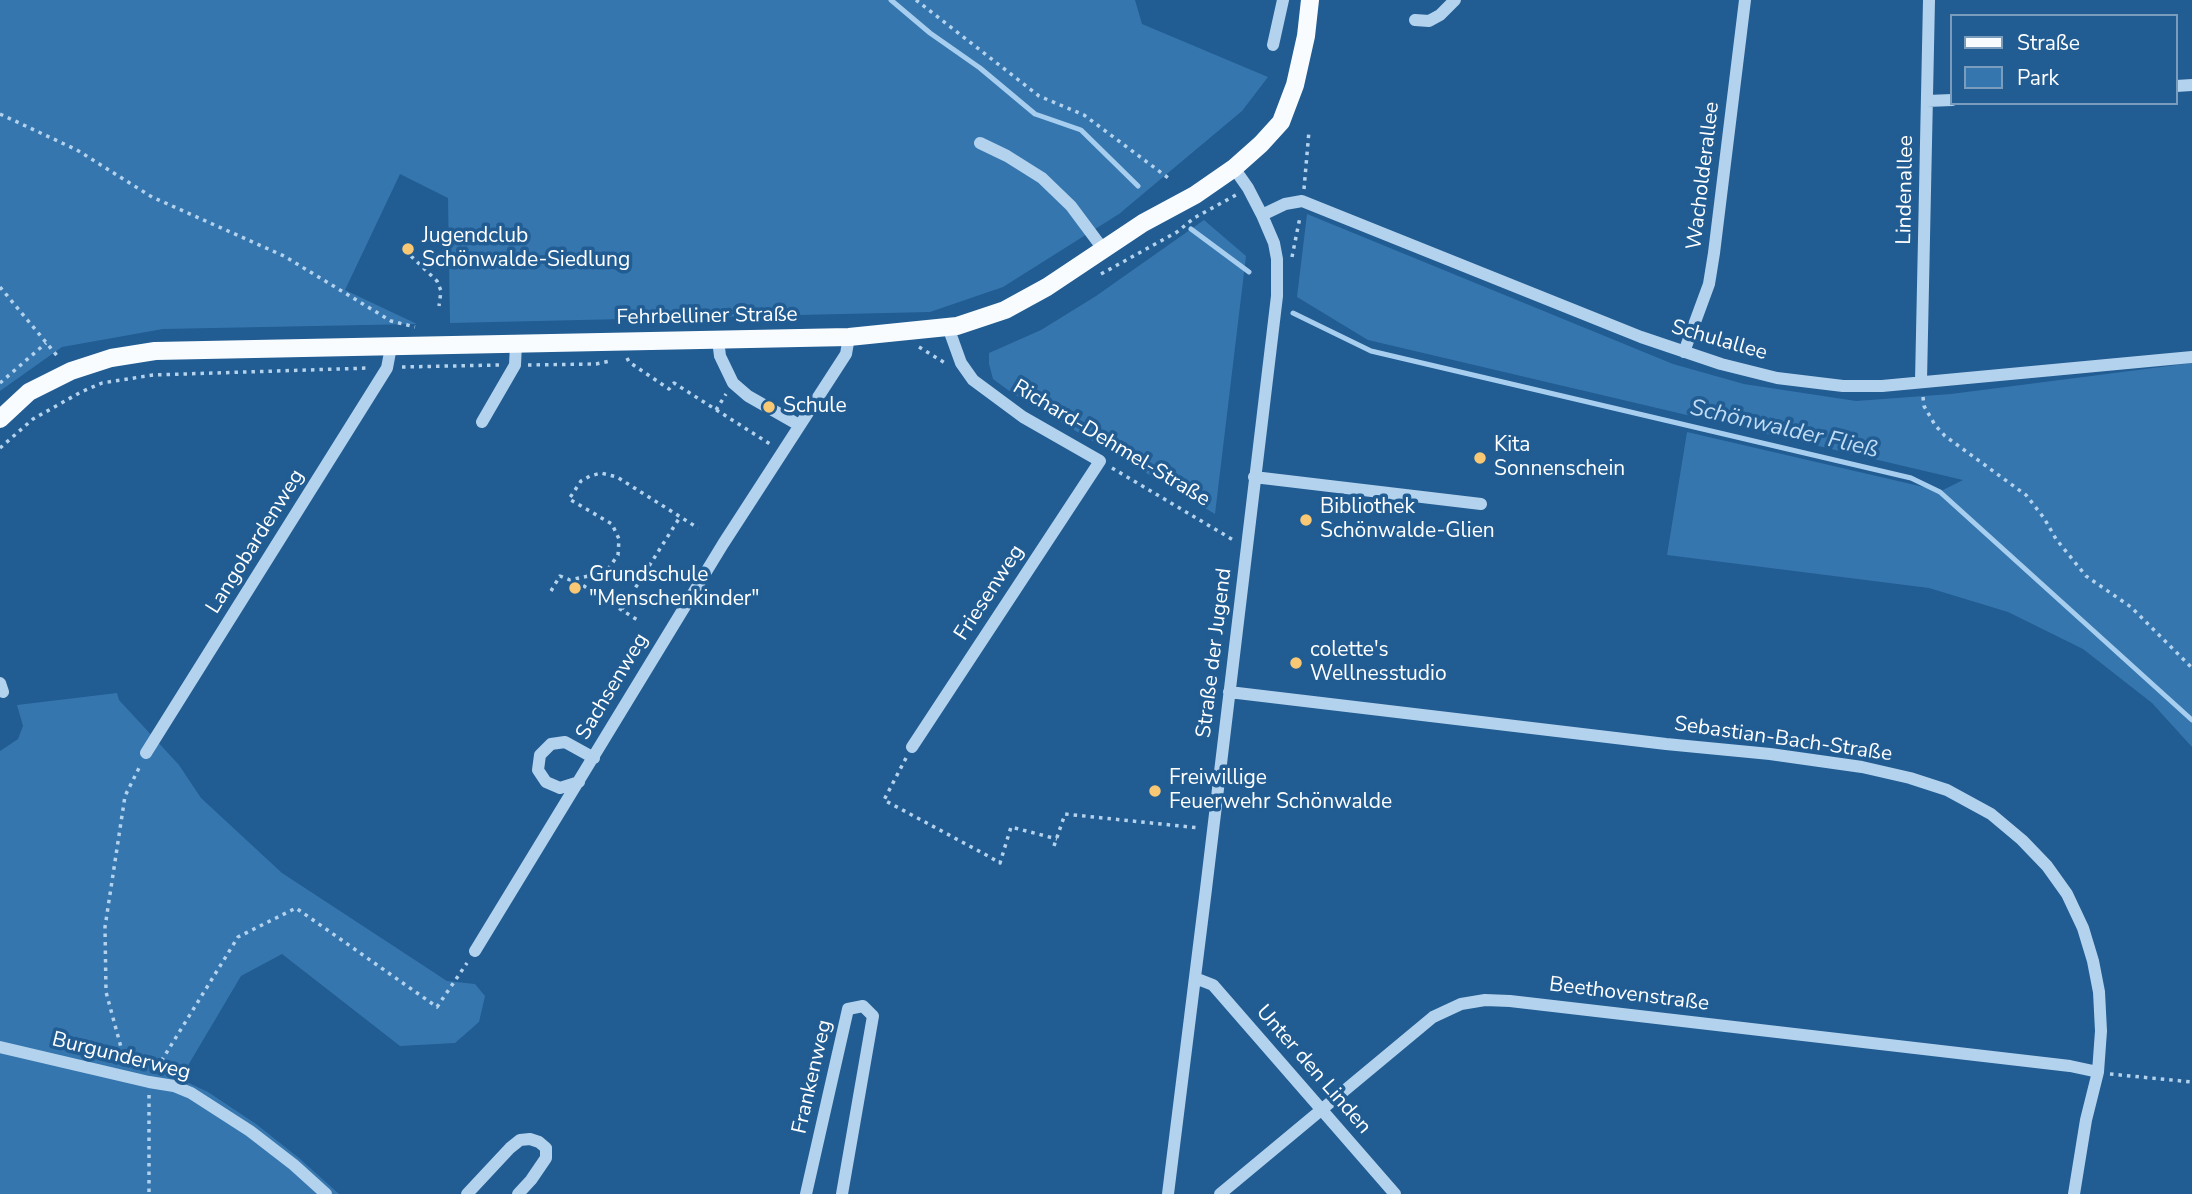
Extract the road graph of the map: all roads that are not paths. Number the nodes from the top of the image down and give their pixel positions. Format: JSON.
{"nodes":[{"id":1,"x":1283,"y":0,"type":"edge"},
{"id":2,"x":1310,"y":0,"type":"edge"},
{"id":3,"x":1455,"y":0,"type":"edge"},
{"id":4,"x":1745,"y":0,"type":"edge"},
{"id":5,"x":1929,"y":0,"type":"edge"},
{"id":6,"x":1415,"y":20,"type":"dead end"},
{"id":7,"x":1273,"y":46,"type":"dead end"},
{"id":8,"x":1951,"y":100,"type":"edge"},
{"id":9,"x":1927,"y":102,"type":"junction"},
{"id":10,"x":980,"y":143,"type":"dead end"},
{"id":11,"x":1234,"y":167,"type":"junction"},
{"id":12,"x":1262,"y":215,"type":"junction"},
{"id":13,"x":1103,"y":249,"type":"junction"},
{"id":14,"x":948,"y":327,"type":"junction"},
{"id":15,"x":849,"y":337,"type":"junction"},
{"id":16,"x":718,"y":340,"type":"junction"},
{"id":17,"x":516,"y":344,"type":"junction"},
{"id":18,"x":391,"y":348,"type":"junction"},
{"id":19,"x":1684,"y":352,"type":"junction"},
{"id":20,"x":2192,"y":357,"type":"edge"},
{"id":21,"x":1921,"y":381,"type":"junction"},
{"id":22,"x":0,"y":419,"type":"edge"},
{"id":23,"x":482,"y":422,"type":"dead end"},
{"id":24,"x":800,"y":425,"type":"junction"},
{"id":25,"x":1100,"y":461,"type":"joint"},
{"id":26,"x":1254,"y":477,"type":"junction"},
{"id":27,"x":1481,"y":504,"type":"dead end"},
{"id":28,"x":1229,"y":692,"type":"junction"},
{"id":29,"x":912,"y":747,"type":"road end"},
{"id":30,"x":146,"y":753,"type":"road end"},
{"id":31,"x":594,"y":758,"type":"junction"},
{"id":32,"x":579,"y":782,"type":"junction"},
{"id":33,"x":475,"y":951,"type":"road end"},
{"id":34,"x":1195,"y":978,"type":"junction"},
{"id":35,"x":0,"y":1047,"type":"edge"},
{"id":36,"x":2098,"y":1072,"type":"junction"},
{"id":37,"x":1323,"y":1110,"type":"junction"},
{"id":38,"x":326,"y":1194,"type":"edge"},
{"id":39,"x":467,"y":1194,"type":"edge"},
{"id":40,"x":518,"y":1194,"type":"edge"},
{"id":41,"x":806,"y":1194,"type":"edge"},
{"id":42,"x":842,"y":1194,"type":"edge"},
{"id":43,"x":1168,"y":1194,"type":"edge"},
{"id":44,"x":1220,"y":1194,"type":"edge"},
{"id":45,"x":1395,"y":1194,"type":"edge"},
{"id":46,"x":2074,"y":1194,"type":"edge"}],
"edges":[{"from":1,"to":7,"type":"street"},
{"from":2,"to":11,"type":"main road","name":"Fehrbelliner Straße"},
{"from":3,"to":6,"type":"street"},
{"from":4,"to":19,"type":"street","name":"Wacholderallee"},
{"from":5,"to":9,"type":"street","name":"Lindenallee"},
{"from":8,"to":9,"type":"street"},
{"from":9,"to":21,"type":"street","name":"Lindenallee"},
{"from":10,"to":13,"type":"street"},
{"from":11,"to":12,"type":"street","name":"Straße der Jugend"},
{"from":11,"to":13,"type":"main road","name":"Fehrbelliner Straße"},
{"from":12,"to":19,"type":"street","name":"Schulallee"},
{"from":12,"to":26,"type":"street","name":"Straße der Jugend"},
{"from":13,"to":14,"type":"main road","name":"Fehrbelliner Straße"},
{"from":14,"to":15,"type":"main road","name":"Fehrbelliner Straße"},
{"from":14,"to":25,"type":"street","name":"Richard-Dehmel-Straße"},
{"from":15,"to":16,"type":"main road","name":"Fehrbelliner Straße"},
{"from":15,"to":24,"type":"street","name":"Sachsenweg"},
{"from":16,"to":17,"type":"main road","name":"Fehrbelliner Straße"},
{"from":16,"to":24,"type":"street"},
{"from":17,"to":18,"type":"main road","name":"Fehrbelliner Straße"},
{"from":17,"to":23,"type":"street"},
{"from":18,"to":22,"type":"main road","name":"Fehrbelliner Straße"},
{"from":18,"to":30,"type":"street","name":"Langobardenweg"},
{"from":19,"to":21,"type":"street","name":"Schulallee"},
{"from":20,"to":21,"type":"street","name":"Schulallee"},
{"from":24,"to":31,"type":"street","name":"Sachsenweg"},
{"from":25,"to":29,"type":"street","name":"Friesenweg"},
{"from":26,"to":27,"type":"street"},
{"from":26,"to":28,"type":"street","name":"Straße der Jugend"},
{"from":28,"to":34,"type":"street","name":"Straße der Jugend"},
{"from":28,"to":36,"type":"street","name":"Sebastian-Bach-Straße"},
{"from":31,"to":32,"type":"street","name":"Sachsenweg"},
{"from":31,"to":32,"type":"street"},
{"from":32,"to":33,"type":"street","name":"Sachsenweg"},
{"from":34,"to":37,"type":"street","name":"Unter den Linden"},
{"from":34,"to":43,"type":"street","name":"Straße der Jugend"},
{"from":35,"to":38,"type":"street","name":"Burgunderweg"},
{"from":36,"to":37,"type":"street","name":"Beethovenstraße"},
{"from":36,"to":46,"type":"street","name":"Sebastian-Bach-Straße"},
{"from":37,"to":44,"type":"street","name":"Beethovenstraße"},
{"from":37,"to":45,"type":"street","name":"Unter den Linden"},
{"from":39,"to":40,"type":"street"},
{"from":41,"to":42,"type":"street","name":"Frankenweg"}]}
